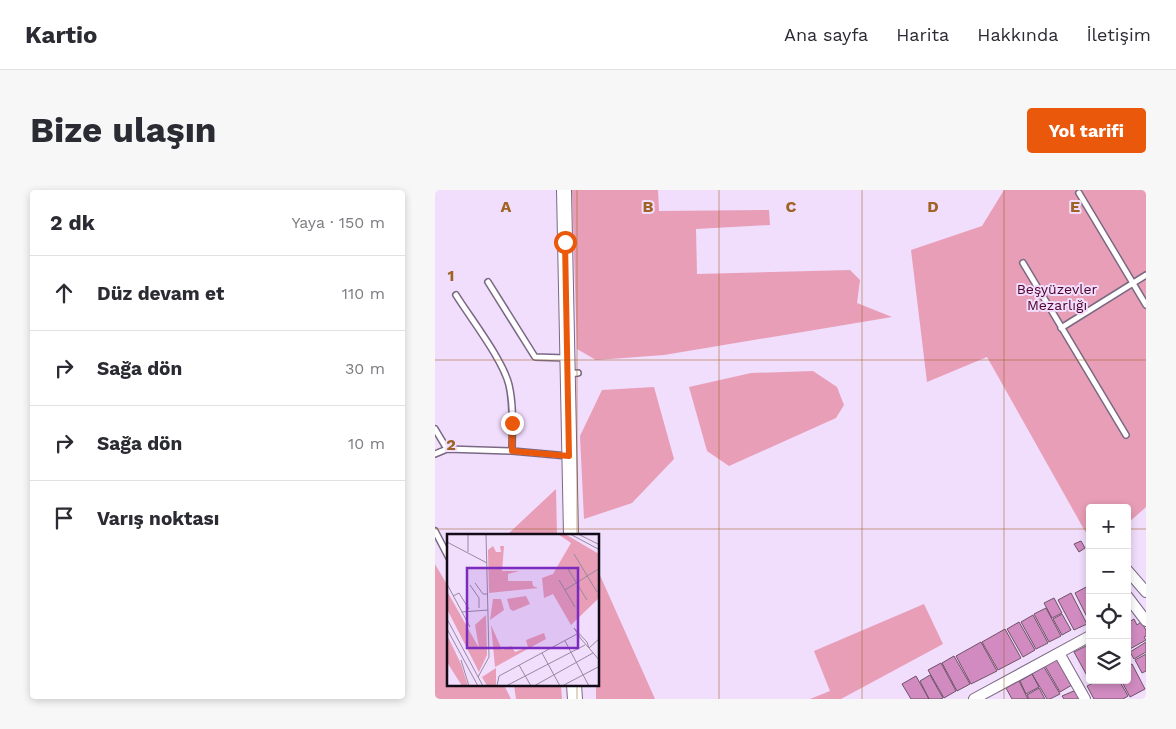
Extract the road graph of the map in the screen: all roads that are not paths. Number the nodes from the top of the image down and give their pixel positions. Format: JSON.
{"nodes":[{"id":1,"x":564,"y":190,"type":"edge"},
{"id":2,"x":1079,"y":193,"type":"dead end"},
{"id":3,"x":1023,"y":263,"type":"dead end"},
{"id":4,"x":1146,"y":276,"type":"edge"},
{"id":5,"x":488,"y":282,"type":"dead end"},
{"id":6,"x":1133,"y":284,"type":"junction"},
{"id":7,"x":456,"y":295,"type":"dead end"},
{"id":8,"x":1146,"y":305,"type":"edge"},
{"id":9,"x":1061,"y":328,"type":"junction"},
{"id":10,"x":567,"y":358,"type":"junction"},
{"id":11,"x":435,"y":429,"type":"edge"},
{"id":12,"x":1126,"y":436,"type":"dead end"},
{"id":13,"x":447,"y":449,"type":"junction"},
{"id":14,"x":512,"y":451,"type":"junction"},
{"id":15,"x":435,"y":454,"type":"edge"},
{"id":16,"x":569,"y":456,"type":"junction"},
{"id":17,"x":435,"y":531,"type":"edge"},
{"id":18,"x":571,"y":534,"type":"edge"},
{"id":19,"x":447,"y":554,"type":"edge"},
{"id":20,"x":1131,"y":575,"type":"edge"},
{"id":21,"x":1146,"y":592,"type":"edge"},
{"id":22,"x":1131,"y":602,"type":"edge"},
{"id":23,"x":1137,"y":610,"type":"junction"},
{"id":24,"x":1131,"y":613,"type":"edge"},
{"id":25,"x":1146,"y":621,"type":"edge"},
{"id":26,"x":1086,"y":638,"type":"edge"},
{"id":27,"x":1059,"y":653,"type":"junction"},
{"id":28,"x":974,"y":699,"type":"edge"},
{"id":29,"x":1085,"y":699,"type":"edge"}],
"edges":[{"from":1,"to":10,"type":"street"},
{"from":2,"to":6,"type":"lane"},
{"from":3,"to":9,"type":"lane"},
{"from":4,"to":6,"type":"lane"},
{"from":5,"to":10,"type":"lane"},
{"from":6,"to":8,"type":"lane"},
{"from":6,"to":9,"type":"lane"},
{"from":7,"to":14,"type":"lane"},
{"from":9,"to":12,"type":"lane"},
{"from":10,"to":16,"type":"street"},
{"from":11,"to":13,"type":"lane"},
{"from":13,"to":14,"type":"lane"},
{"from":13,"to":15,"type":"lane"},
{"from":14,"to":16,"type":"lane"},
{"from":16,"to":18,"type":"street"},
{"from":17,"to":19,"type":"lane"},
{"from":20,"to":21,"type":"street"},
{"from":22,"to":23,"type":"street"},
{"from":23,"to":24,"type":"street"},
{"from":23,"to":25,"type":"street"},
{"from":26,"to":27,"type":"street"},
{"from":27,"to":28,"type":"street"},
{"from":27,"to":29,"type":"street"}]}
